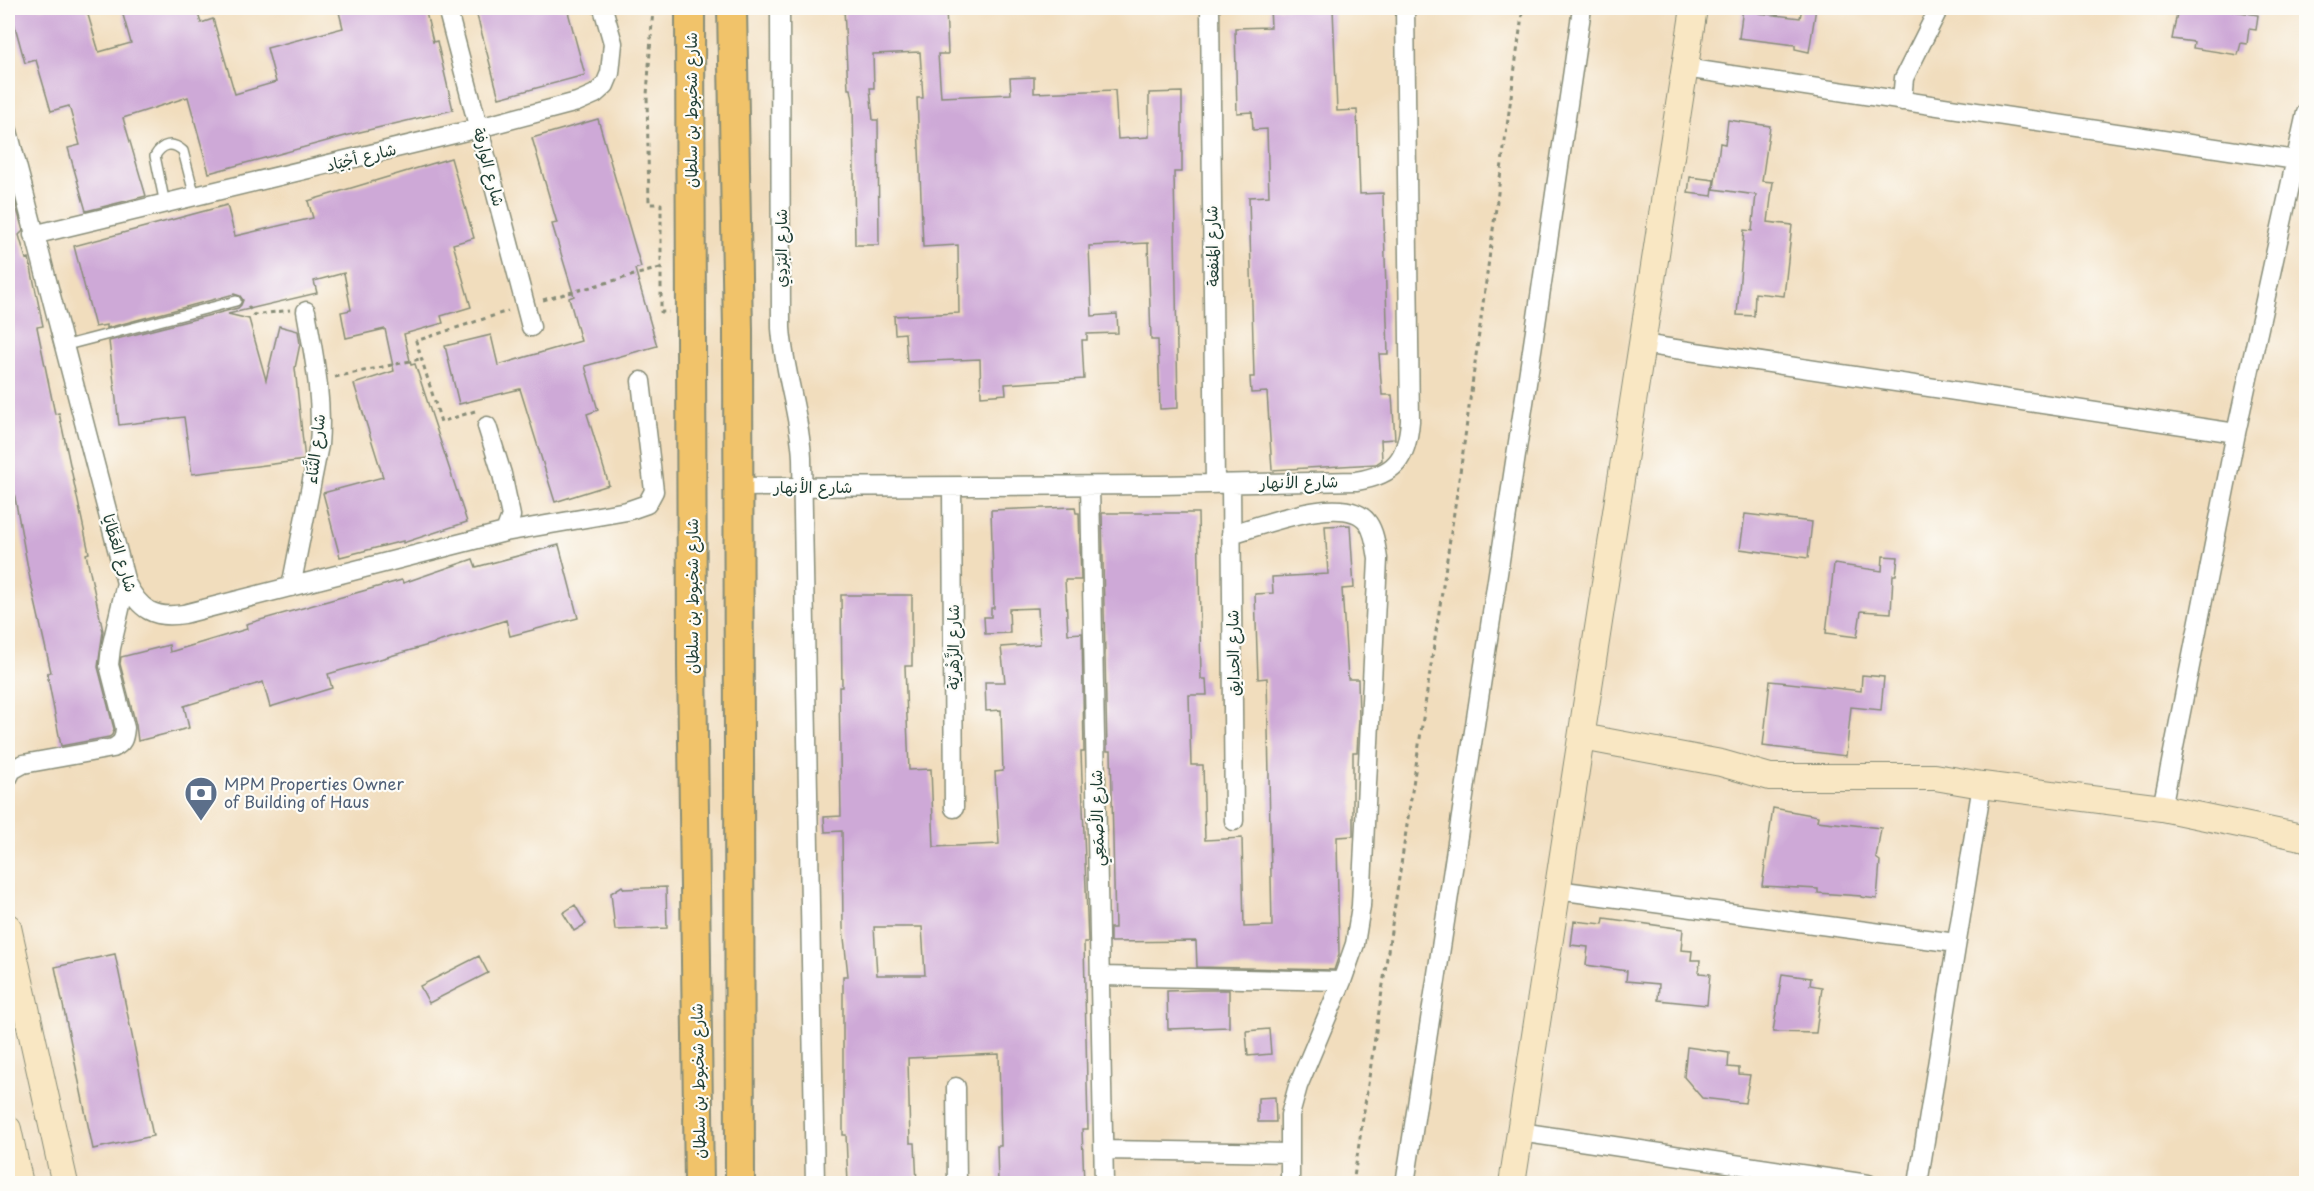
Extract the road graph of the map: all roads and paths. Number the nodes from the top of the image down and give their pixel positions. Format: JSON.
{"nodes":[{"id":1,"x":447,"y":8,"type":"edge"},
{"id":2,"x":603,"y":8,"type":"edge"},
{"id":3,"x":653,"y":8,"type":"edge"},
{"id":4,"x":690,"y":8,"type":"edge"},
{"id":5,"x":732,"y":8,"type":"edge"},
{"id":6,"x":780,"y":8,"type":"edge"},
{"id":7,"x":1210,"y":8,"type":"edge"},
{"id":8,"x":1405,"y":8,"type":"edge"},
{"id":9,"x":1522,"y":8,"type":"edge"},
{"id":10,"x":1582,"y":8,"type":"edge"},
{"id":11,"x":1694,"y":8,"type":"edge"},
{"id":12,"x":1940,"y":8,"type":"edge"},
{"id":13,"x":1685,"y":68,"type":"junction"},
{"id":14,"x":1902,"y":101,"type":"junction"},
{"id":15,"x":2307,"y":112,"type":"edge"},
{"id":16,"x":479,"y":128,"type":"junction"},
{"id":17,"x":8,"y":131,"type":"edge"},
{"id":18,"x":2296,"y":160,"type":"junction"},
{"id":19,"x":195,"y":197,"type":"junction"},
{"id":20,"x":165,"y":204,"type":"junction"},
{"id":21,"x":33,"y":235,"type":"junction"},
{"id":22,"x":237,"y":301,"type":"joint"},
{"id":23,"x":306,"y":311,"type":"joint"},
{"id":24,"x":661,"y":312,"type":"dead end"},
{"id":25,"x":531,"y":327,"type":"dead end"},
{"id":26,"x":416,"y":340,"type":"dead end"},
{"id":27,"x":1642,"y":344,"type":"junction"},
{"id":28,"x":63,"y":346,"type":"junction"},
{"id":29,"x":420,"y":359,"type":"junction"},
{"id":30,"x":319,"y":381,"type":"junction"},
{"id":31,"x":641,"y":381,"type":"dead end"},
{"id":32,"x":487,"y":426,"type":"joint"},
{"id":33,"x":2236,"y":432,"type":"junction"},
{"id":34,"x":1223,"y":484,"type":"junction"},
{"id":35,"x":1090,"y":486,"type":"junction"},
{"id":36,"x":737,"y":487,"type":"junction"},
{"id":37,"x":803,"y":487,"type":"junction"},
{"id":38,"x":952,"y":487,"type":"junction"},
{"id":39,"x":505,"y":532,"type":"junction"},
{"id":40,"x":1231,"y":534,"type":"junction"},
{"id":41,"x":126,"y":584,"type":"junction"},
{"id":42,"x":291,"y":587,"type":"junction"},
{"id":43,"x":1582,"y":737,"type":"junction"},
{"id":44,"x":8,"y":778,"type":"edge"},
{"id":45,"x":1982,"y":785,"type":"junction"},
{"id":46,"x":954,"y":808,"type":"dead end"},
{"id":47,"x":2162,"y":808,"type":"junction"},
{"id":48,"x":1234,"y":821,"type":"dead end"},
{"id":49,"x":2307,"y":838,"type":"edge"},
{"id":50,"x":1557,"y":890,"type":"junction"},
{"id":51,"x":8,"y":927,"type":"edge"},
{"id":52,"x":1956,"y":944,"type":"junction"},
{"id":53,"x":1101,"y":976,"type":"junction"},
{"id":54,"x":1342,"y":981,"type":"junction"},
{"id":55,"x":956,"y":1087,"type":"dead end"},
{"id":56,"x":8,"y":1129,"type":"edge"},
{"id":57,"x":1520,"y":1132,"type":"junction"},
{"id":58,"x":1104,"y":1150,"type":"junction"},
{"id":59,"x":1289,"y":1152,"type":"junction"},
{"id":60,"x":20,"y":1184,"type":"edge"},
{"id":61,"x":65,"y":1184,"type":"edge"},
{"id":62,"x":699,"y":1184,"type":"edge"},
{"id":63,"x":740,"y":1184,"type":"edge"},
{"id":64,"x":815,"y":1184,"type":"edge"},
{"id":65,"x":957,"y":1184,"type":"edge"},
{"id":66,"x":1104,"y":1184,"type":"edge"},
{"id":67,"x":1290,"y":1184,"type":"edge"},
{"id":68,"x":1353,"y":1184,"type":"edge"},
{"id":69,"x":1404,"y":1184,"type":"edge"},
{"id":70,"x":1512,"y":1184,"type":"edge"},
{"id":71,"x":1868,"y":1184,"type":"edge"},
{"id":72,"x":1918,"y":1184,"type":"edge"}],
"edges":[{"from":1,"to":16,"type":"street","name":"شارع الوارفة"},
{"from":2,"to":16,"type":"street","name":"شارع أجْيَاد"},
{"from":3,"to":24,"type":"path"},
{"from":4,"to":62,"type":"main road","name":"شارع شخبوط بن سلطان"},
{"from":5,"to":36,"type":"main road"},
{"from":6,"to":37,"type":"street","name":"شارع البَرْدِي"},
{"from":7,"to":34,"type":"street","name":"شارع المَنفعة"},
{"from":8,"to":34,"type":"street","name":"شارع الأنهار"},
{"from":9,"to":68,"type":"path"},
{"from":10,"to":69,"type":"street"},
{"from":11,"to":13,"type":"street"},
{"from":12,"to":14,"type":"street"},
{"from":13,"to":14,"type":"street"},
{"from":13,"to":27,"type":"street"},
{"from":14,"to":18,"type":"street"},
{"from":15,"to":18,"type":"street"},
{"from":16,"to":19,"type":"street","name":"شارع أجْيَاد"},
{"from":16,"to":25,"type":"street","name":"شارع الوارفة"},
{"from":17,"to":21,"type":"street","name":"شارع العَطَايَا"},
{"from":18,"to":33,"type":"street"},
{"from":19,"to":20,"type":"street","name":"شارع أجْيَاد"},
{"from":19,"to":20,"type":"lane"},
{"from":20,"to":21,"type":"street","name":"شارع أجْيَاد"},
{"from":21,"to":28,"type":"street","name":"شارع العَطَايَا"},
{"from":22,"to":23,"type":"path"},
{"from":22,"to":28,"type":"lane"},
{"from":23,"to":30,"type":"street","name":"شارع الثَّنَاء"},
{"from":26,"to":29,"type":"path"},
{"from":27,"to":33,"type":"street"},
{"from":27,"to":43,"type":"street"},
{"from":28,"to":41,"type":"street","name":"شارع العَطَايَا"},
{"from":29,"to":30,"type":"path"},
{"from":29,"to":32,"type":"path"},
{"from":30,"to":42,"type":"street","name":"شارع الثَّنَاء"},
{"from":31,"to":39,"type":"street","name":"شارع العَطَايَا"},
{"from":32,"to":39,"type":"street"},
{"from":33,"to":47,"type":"street"},
{"from":34,"to":35,"type":"street","name":"شارع الأنهار"},
{"from":34,"to":40,"type":"street","name":"شارع الحدايق"},
{"from":35,"to":38,"type":"street","name":"شارع الأنهار"},
{"from":35,"to":53,"type":"street","name":"شارع الأصمَعِي"},
{"from":36,"to":37,"type":"street","name":"شارع الأنهار"},
{"from":36,"to":63,"type":"main road"},
{"from":37,"to":38,"type":"street","name":"شارع الأنهار"},
{"from":37,"to":64,"type":"street","name":"شارع البَرْدِي"},
{"from":38,"to":46,"type":"street","name":"شارع الزَّهْريّة"},
{"from":39,"to":42,"type":"street","name":"شارع العَطَايَا"},
{"from":40,"to":48,"type":"street","name":"شارع الحدايق"},
{"from":40,"to":54,"type":"street"},
{"from":41,"to":42,"type":"street","name":"شارع العَطَايَا"},
{"from":41,"to":44,"type":"street"},
{"from":43,"to":45,"type":"street"},
{"from":43,"to":50,"type":"street"},
{"from":45,"to":47,"type":"street"},
{"from":45,"to":52,"type":"street"},
{"from":47,"to":49,"type":"street"},
{"from":50,"to":52,"type":"street"},
{"from":50,"to":57,"type":"street"},
{"from":51,"to":61,"type":"street"},
{"from":52,"to":72,"type":"street"},
{"from":53,"to":54,"type":"street"},
{"from":53,"to":58,"type":"street","name":"شارع الأصمَعِي"},
{"from":54,"to":59,"type":"street"},
{"from":55,"to":65,"type":"street"},
{"from":56,"to":60,"type":"street"},
{"from":57,"to":70,"type":"street"},
{"from":57,"to":71,"type":"street"},
{"from":58,"to":59,"type":"street"},
{"from":58,"to":66,"type":"street","name":"شارع الأصمَعِي"},
{"from":59,"to":67,"type":"street"}]}
